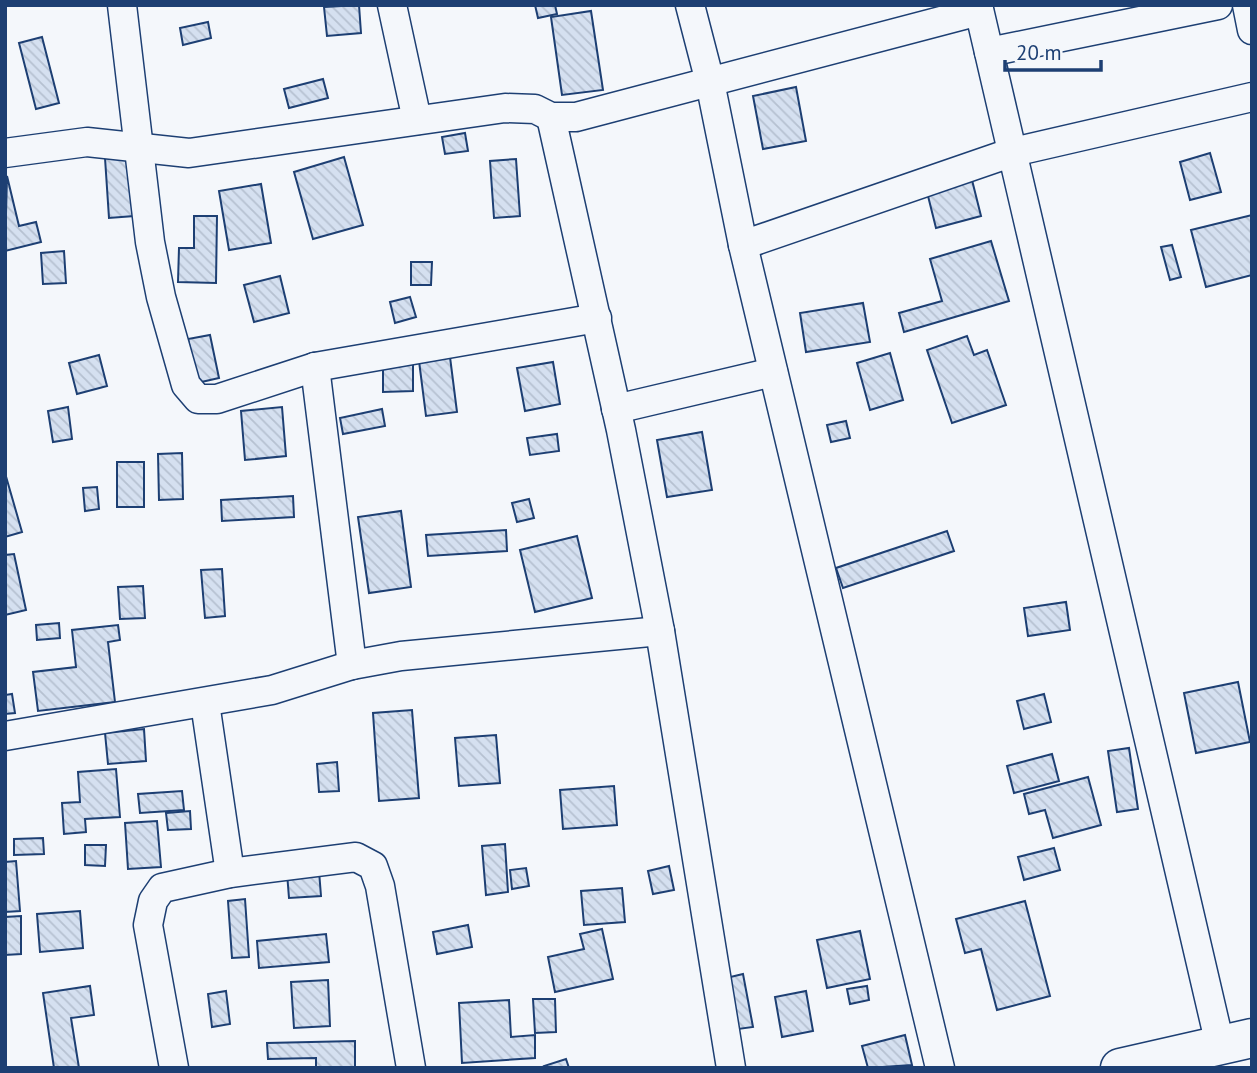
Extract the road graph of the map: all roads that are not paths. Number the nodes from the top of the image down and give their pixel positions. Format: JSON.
{"nodes":[{"id":1,"x":122,"y":5,"type":"edge"},
{"id":2,"x":392,"y":5,"type":"edge"},
{"id":3,"x":690,"y":5,"type":"edge"},
{"id":4,"x":1218,"y":5,"type":"edge"},
{"id":5,"x":1247,"y":5,"type":"edge"},
{"id":6,"x":978,"y":8,"type":"edge"},
{"id":7,"x":1252,"y":30,"type":"edge"},
{"id":8,"x":989,"y":52,"type":"junction"},
{"id":9,"x":710,"y":82,"type":"junction"},
{"id":10,"x":1252,"y":97,"type":"edge"},
{"id":11,"x":551,"y":117,"type":"junction"},
{"id":12,"x":417,"y":120,"type":"junction"},
{"id":13,"x":141,"y":149,"type":"junction"},
{"id":14,"x":1013,"y":152,"type":"junction"},
{"id":15,"x":5,"y":153,"type":"edge"},
{"id":16,"x":743,"y":245,"type":"junction"},
{"id":17,"x":597,"y":318,"type":"junction"},
{"id":18,"x":315,"y":367,"type":"junction"},
{"id":19,"x":773,"y":372,"type":"junction"},
{"id":20,"x":616,"y":409,"type":"junction"},
{"id":21,"x":660,"y":632,"type":"junction"},
{"id":22,"x":352,"y":665,"type":"junction"},
{"id":23,"x":205,"y":703,"type":"junction"},
{"id":24,"x":5,"y":736,"type":"edge"},
{"id":25,"x":230,"y":873,"type":"junction"},
{"id":26,"x":1236,"y":1042,"type":"edge"},
{"id":27,"x":174,"y":1068,"type":"edge"},
{"id":28,"x":411,"y":1068,"type":"edge"},
{"id":29,"x":731,"y":1068,"type":"edge"},
{"id":30,"x":940,"y":1068,"type":"edge"},
{"id":31,"x":1120,"y":1068,"type":"edge"}],
"edges":[{"from":1,"to":13,"type":"street"},
{"from":2,"to":12,"type":"street"},
{"from":3,"to":9,"type":"street"},
{"from":4,"to":8,"type":"street"},
{"from":5,"to":7,"type":"street"},
{"from":6,"to":8,"type":"street"},
{"from":6,"to":9,"type":"street"},
{"from":8,"to":14,"type":"street"},
{"from":9,"to":11,"type":"street"},
{"from":9,"to":16,"type":"street"},
{"from":10,"to":14,"type":"street"},
{"from":11,"to":12,"type":"street"},
{"from":11,"to":17,"type":"street"},
{"from":12,"to":13,"type":"street"},
{"from":13,"to":15,"type":"street"},
{"from":13,"to":18,"type":"street"},
{"from":14,"to":16,"type":"street"},
{"from":14,"to":26,"type":"street"},
{"from":16,"to":19,"type":"street"},
{"from":17,"to":18,"type":"street"},
{"from":17,"to":20,"type":"street"},
{"from":18,"to":22,"type":"street"},
{"from":19,"to":20,"type":"street"},
{"from":19,"to":30,"type":"street"},
{"from":20,"to":21,"type":"street"},
{"from":21,"to":22,"type":"street"},
{"from":21,"to":29,"type":"street"},
{"from":22,"to":23,"type":"street"},
{"from":23,"to":24,"type":"street"},
{"from":23,"to":25,"type":"street"},
{"from":25,"to":27,"type":"street"},
{"from":25,"to":28,"type":"street"},
{"from":26,"to":31,"type":"main road"}]}
